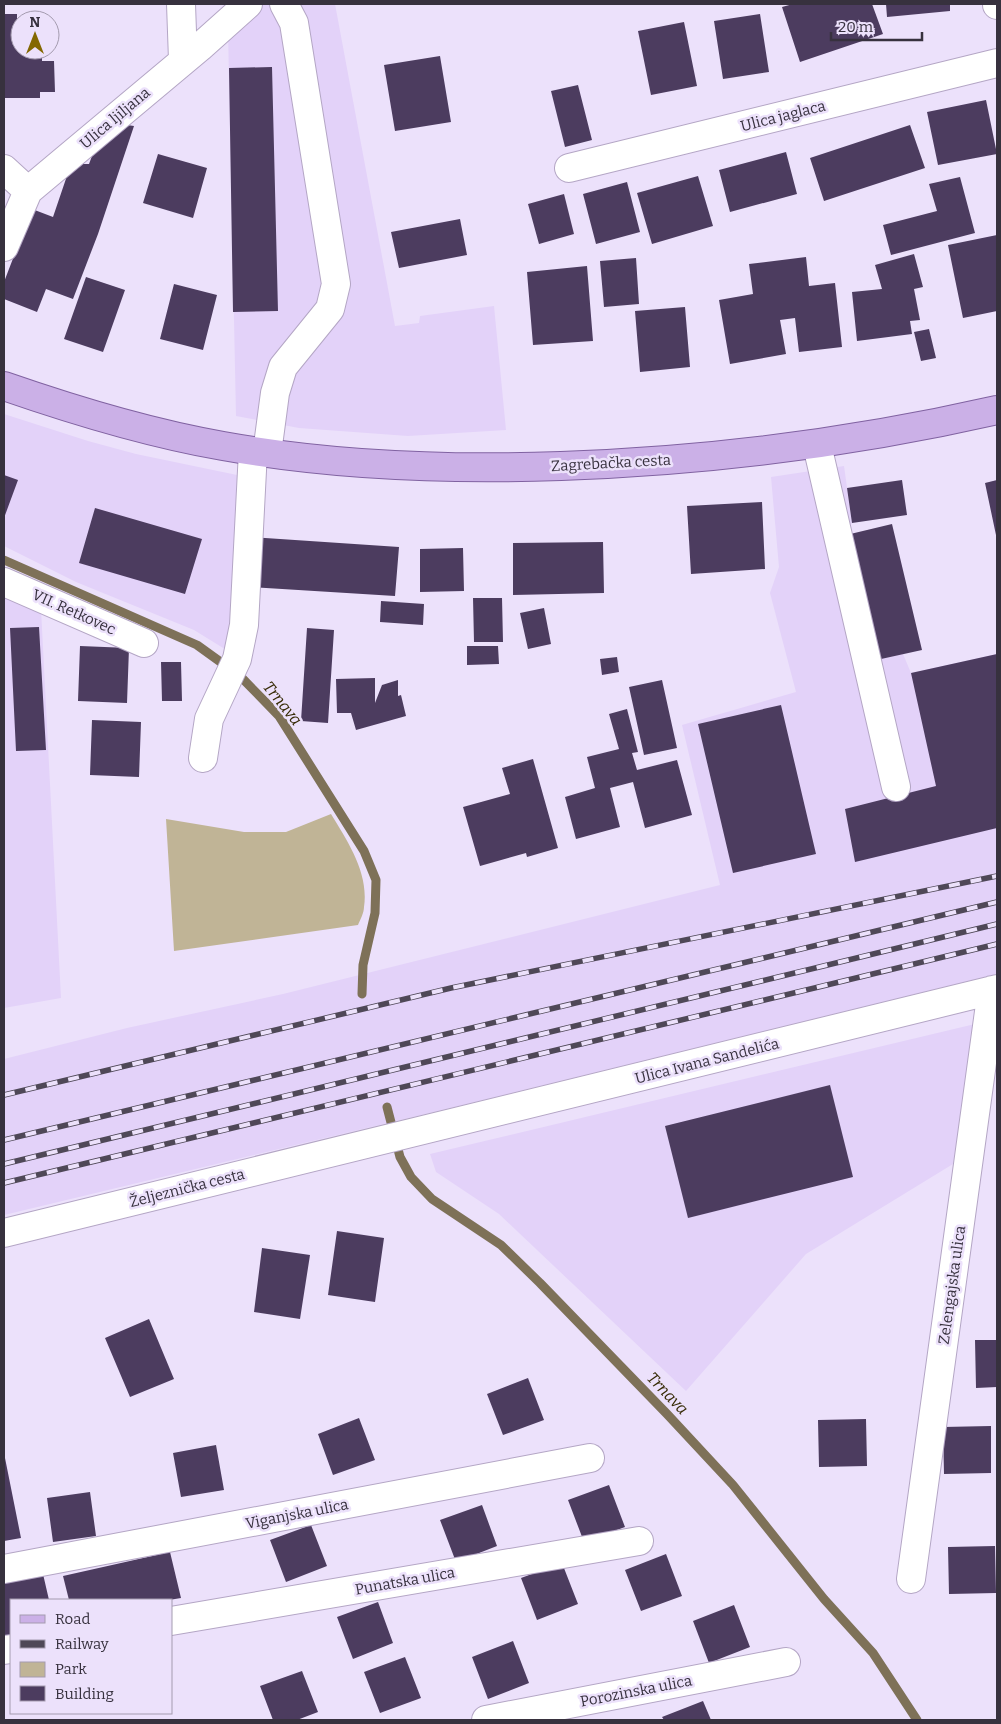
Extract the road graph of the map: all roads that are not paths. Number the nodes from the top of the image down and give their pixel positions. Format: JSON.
{"nodes":[{"id":1,"x":181,"y":4,"type":"edge"},
{"id":2,"x":248,"y":4,"type":"edge"},
{"id":3,"x":284,"y":4,"type":"edge"},
{"id":4,"x":183,"y":60,"type":"junction"},
{"id":5,"x":997,"y":63,"type":"edge"},
{"id":6,"x":569,"y":168,"type":"dead end"},
{"id":7,"x":4,"y":169,"type":"edge"},
{"id":8,"x":28,"y":191,"type":"junction"},
{"id":9,"x":4,"y":247,"type":"edge"},
{"id":10,"x":4,"y":386,"type":"edge"},
{"id":11,"x":997,"y":410,"type":"edge"},
{"id":12,"x":817,"y":445,"type":"junction"},
{"id":13,"x":260,"y":452,"type":"junction"},
{"id":14,"x":4,"y":582,"type":"edge"},
{"id":15,"x":144,"y":643,"type":"dead end"},
{"id":16,"x":203,"y":758,"type":"dead end"},
{"id":17,"x":896,"y":787,"type":"dead end"},
{"id":18,"x":995,"y":990,"type":"edge"},
{"id":19,"x":371,"y":1143,"type":"joint"},
{"id":20,"x":4,"y":1233,"type":"edge"},
{"id":21,"x":590,"y":1458,"type":"dead end"},
{"id":22,"x":640,"y":1541,"type":"dead end"},
{"id":23,"x":4,"y":1569,"type":"edge"},
{"id":24,"x":911,"y":1579,"type":"dead end"},
{"id":25,"x":172,"y":1621,"type":"edge"},
{"id":26,"x":786,"y":1662,"type":"dead end"},
{"id":27,"x":486,"y":1720,"type":"edge"}],
"edges":[{"from":1,"to":4,"type":"street"},
{"from":2,"to":4,"type":"street","name":"Ulica ljiljana"},
{"from":3,"to":13,"type":"street"},
{"from":4,"to":8,"type":"street","name":"Ulica ljiljana"},
{"from":5,"to":6,"type":"street","name":"Ulica jaglaca"},
{"from":7,"to":8,"type":"street"},
{"from":8,"to":9,"type":"street","name":"Ulica ljiljana"},
{"from":10,"to":13,"type":"main road","name":"Zagrebačka cesta"},
{"from":11,"to":12,"type":"main road","name":"Zagrebačka cesta"},
{"from":12,"to":13,"type":"main road","name":"Zagrebačka cesta"},
{"from":12,"to":17,"type":"street"},
{"from":13,"to":16,"type":"street"},
{"from":14,"to":15,"type":"street","name":"VII. Retkovec"},
{"from":18,"to":19,"type":"street","name":"Ulica Ivana Sandelića"},
{"from":18,"to":24,"type":"street","name":"Zelengajska ulica"},
{"from":19,"to":20,"type":"street","name":"Željeznička cesta"},
{"from":21,"to":23,"type":"street","name":"Viganjska ulica"},
{"from":22,"to":25,"type":"street","name":"Punatska ulica"},
{"from":26,"to":27,"type":"street","name":"Porozinska ulica"}]}
